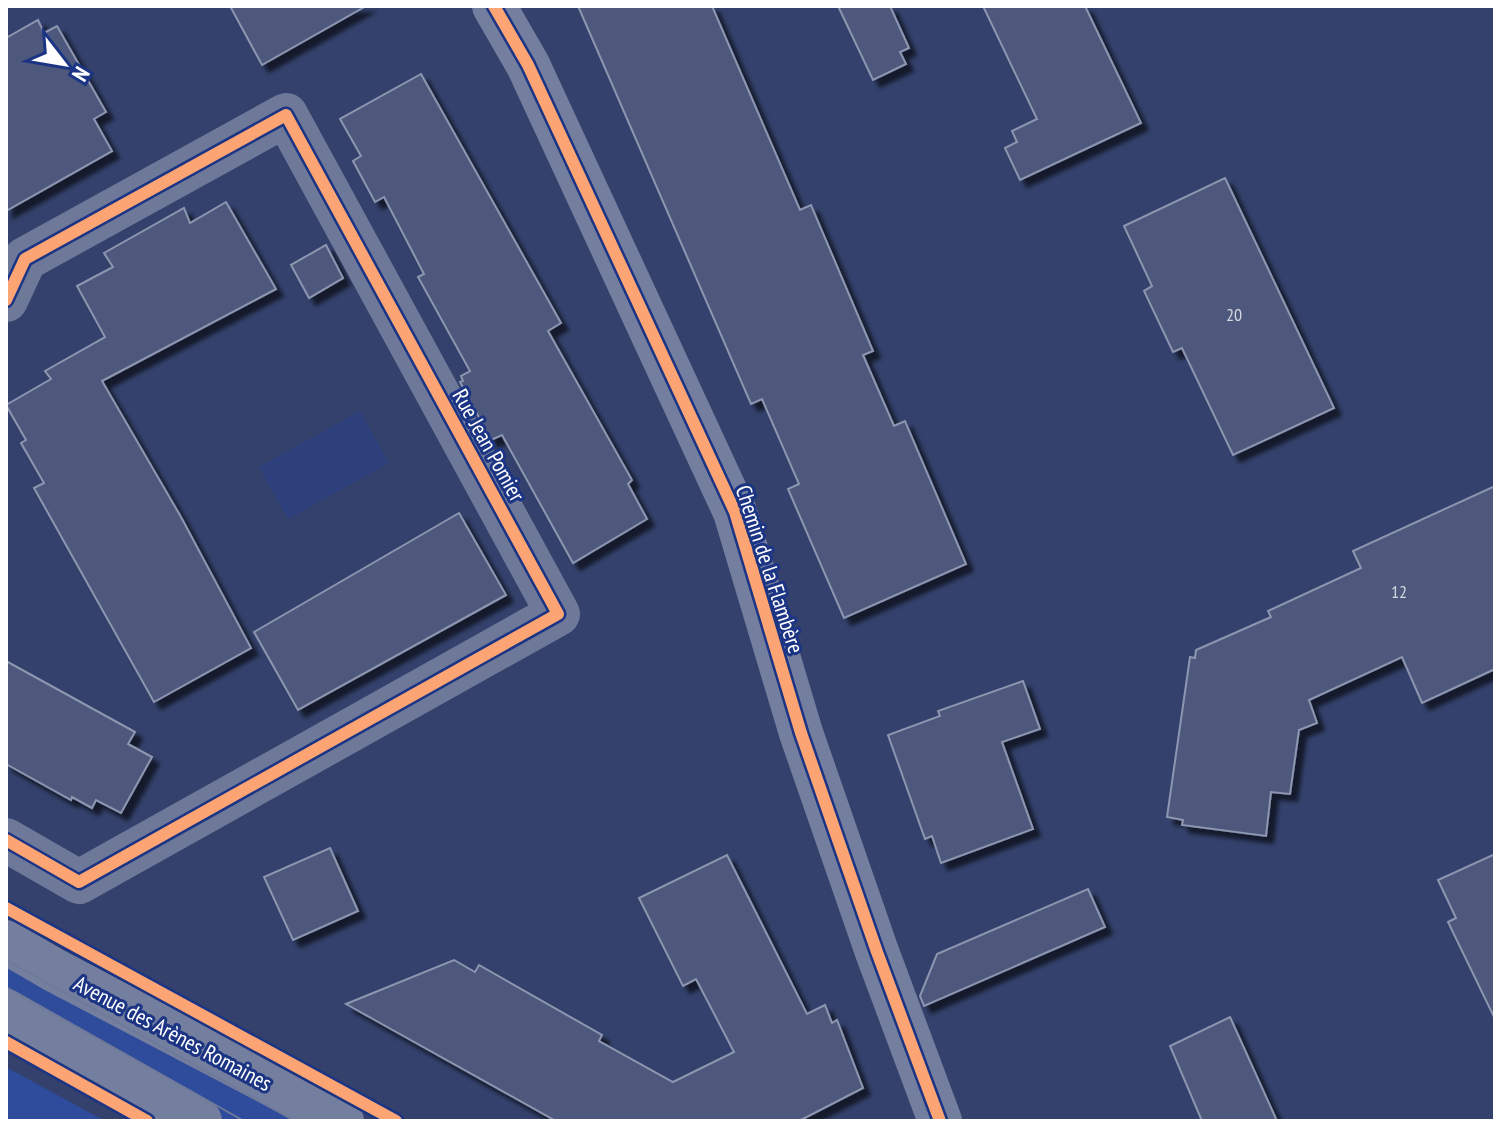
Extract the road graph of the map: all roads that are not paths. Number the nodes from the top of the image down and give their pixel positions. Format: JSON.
{"nodes":[{"id":1,"x":494,"y":6,"type":"edge"},
{"id":2,"x":6,"y":300,"type":"edge"},
{"id":3,"x":6,"y":840,"type":"edge"},
{"id":4,"x":6,"y":942,"type":"edge"},
{"id":5,"x":6,"y":1011,"type":"edge"},
{"id":6,"x":200,"y":1121,"type":"edge"},
{"id":7,"x":342,"y":1121,"type":"edge"},
{"id":8,"x":940,"y":1121,"type":"edge"}],
"edges":[{"from":1,"to":8,"type":"street","name":"Chemin de la Flambère"},
{"from":2,"to":3,"type":"street","name":"Rue Jean Pomier"},
{"from":4,"to":7,"type":"street","name":"Avenue des Arènes Romaines"},
{"from":5,"to":6,"type":"street"}]}
